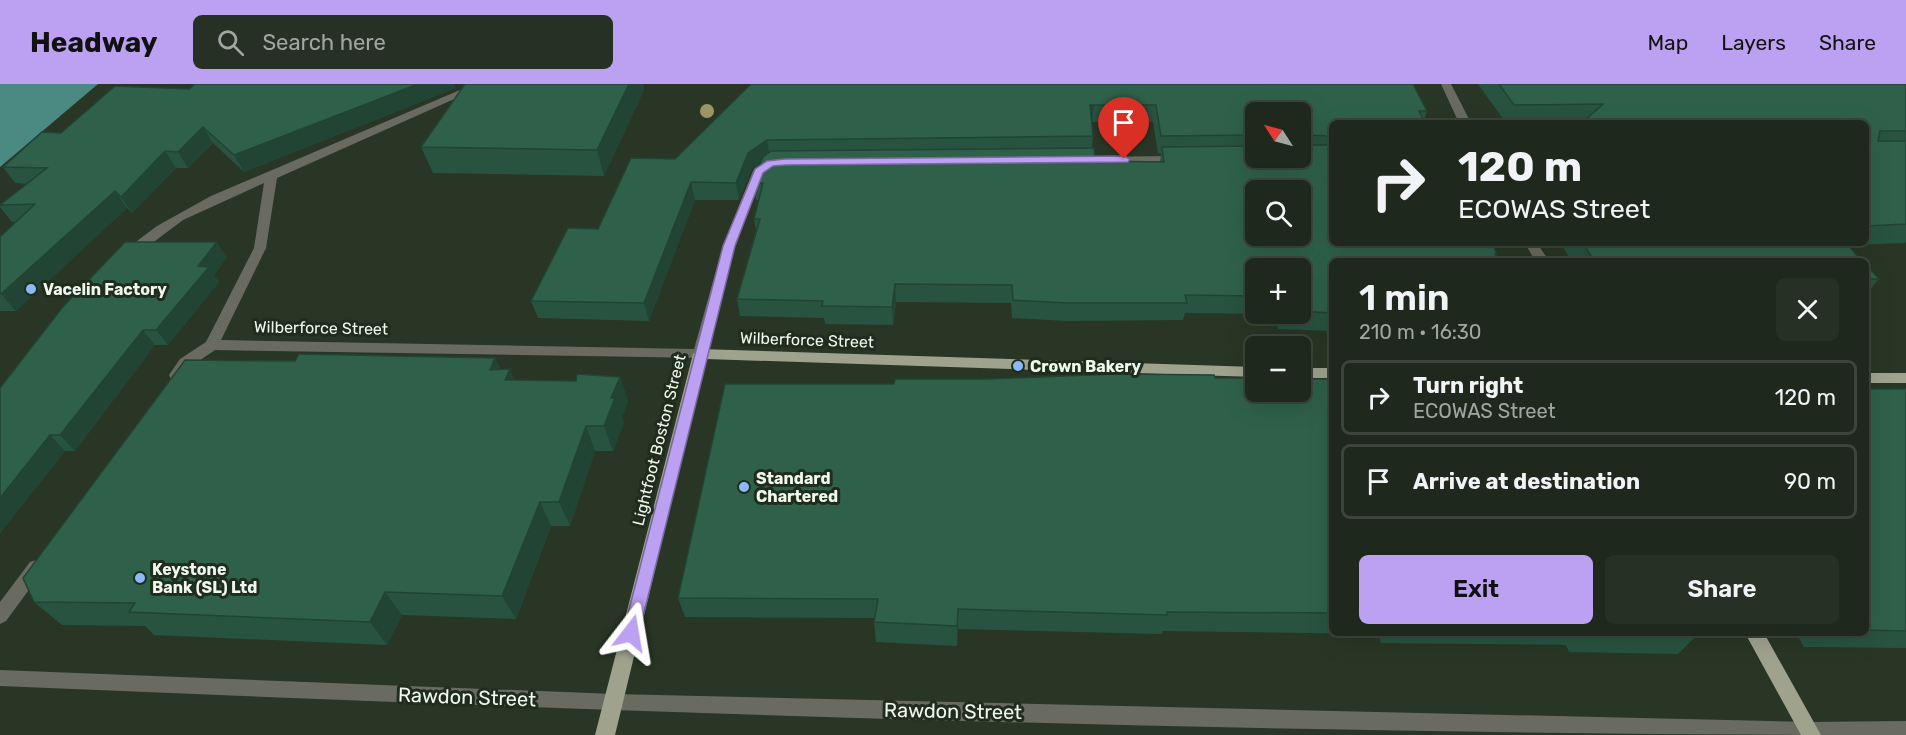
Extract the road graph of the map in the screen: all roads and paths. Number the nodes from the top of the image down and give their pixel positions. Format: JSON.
{"nodes":[{"id":1,"x":483,"y":84,"type":"edge"},
{"id":2,"x":1446,"y":84,"type":"edge"},
{"id":3,"x":1464,"y":120,"type":"edge"},
{"id":4,"x":1193,"y":159,"type":"edge"},
{"id":5,"x":1065,"y":160,"type":"edge"},
{"id":6,"x":770,"y":163,"type":"edge"},
{"id":7,"x":271,"y":176,"type":"junction"},
{"id":8,"x":117,"y":268,"type":"edge"},
{"id":9,"x":212,"y":345,"type":"junction"},
{"id":10,"x":700,"y":354,"type":"junction"},
{"id":11,"x":1245,"y":372,"type":"edge"},
{"id":12,"x":1311,"y":373,"type":"edge"},
{"id":13,"x":1329,"y":373,"type":"edge"},
{"id":14,"x":1869,"y":378,"type":"edge"},
{"id":15,"x":1906,"y":378,"type":"edge"},
{"id":16,"x":164,"y":391,"type":"edge"},
{"id":17,"x":48,"y":550,"type":"edge"},
{"id":18,"x":0,"y":616,"type":"edge"},
{"id":19,"x":1756,"y":636,"type":"edge"},
{"id":20,"x":0,"y":678,"type":"edge"},
{"id":21,"x":614,"y":703,"type":"junction"},
{"id":22,"x":1906,"y":730,"type":"edge"},
{"id":23,"x":1810,"y":733,"type":"edge"},
{"id":24,"x":605,"y":735,"type":"edge"}],
"edges":[{"from":1,"to":7,"type":"street"},
{"from":2,"to":3,"type":"street"},
{"from":4,"to":5,"type":"street"},
{"from":6,"to":10,"type":"street","name":"Lightfoot Boston Street"},
{"from":7,"to":8,"type":"street"},
{"from":7,"to":9,"type":"street"},
{"from":9,"to":10,"type":"street","name":"Wilberforce Street"},
{"from":9,"to":16,"type":"street"},
{"from":10,"to":11,"type":"main road","name":"Wilberforce Street"},
{"from":10,"to":21,"type":"main road","name":"Lightfoot Boston Street"},
{"from":12,"to":13,"type":"main road"},
{"from":14,"to":15,"type":"main road"},
{"from":17,"to":18,"type":"street"},
{"from":19,"to":23,"type":"main road"},
{"from":20,"to":21,"type":"street","name":"Rawdon Street"},
{"from":21,"to":23,"type":"street","name":"Rawdon Street"},
{"from":21,"to":24,"type":"main road","name":"Lightfoot Boston Street"},
{"from":22,"to":23,"type":"street","name":"Rawdon Street"}]}
